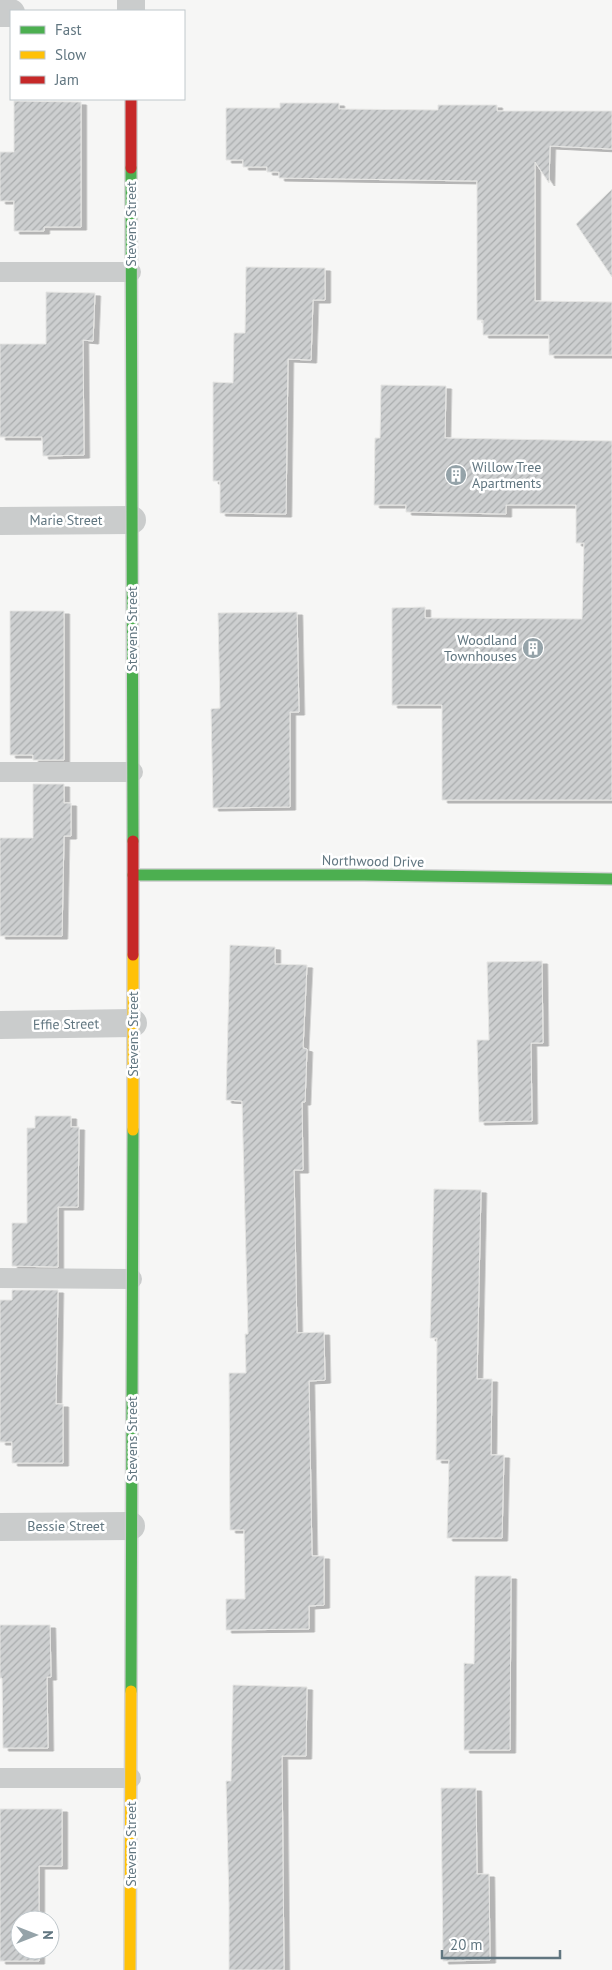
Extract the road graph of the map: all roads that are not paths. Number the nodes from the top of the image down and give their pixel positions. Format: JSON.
{"nodes":[{"id":1,"x":132,"y":100,"type":"edge"},
{"id":2,"x":0,"y":272,"type":"edge"},
{"id":3,"x":132,"y":272,"type":"junction"},
{"id":4,"x":132,"y":520,"type":"junction"},
{"id":5,"x":0,"y":521,"type":"edge"},
{"id":6,"x":0,"y":772,"type":"edge"},
{"id":7,"x":133,"y":772,"type":"junction"},
{"id":8,"x":133,"y":875,"type":"junction"},
{"id":9,"x":612,"y":879,"type":"edge"},
{"id":10,"x":133,"y":1023,"type":"junction"},
{"id":11,"x":0,"y":1025,"type":"edge"},
{"id":12,"x":0,"y":1278,"type":"edge"},
{"id":13,"x":132,"y":1279,"type":"junction"},
{"id":14,"x":0,"y":1526,"type":"edge"},
{"id":15,"x":132,"y":1526,"type":"junction"},
{"id":16,"x":0,"y":1778,"type":"edge"},
{"id":17,"x":131,"y":1778,"type":"junction"},
{"id":18,"x":130,"y":1970,"type":"edge"}],
"edges":[{"from":1,"to":3,"type":"street","name":"Stevens Street"},
{"from":2,"to":3,"type":"lane"},
{"from":3,"to":4,"type":"street","name":"Stevens Street"},
{"from":4,"to":5,"type":"street","name":"Marie Street"},
{"from":4,"to":7,"type":"street","name":"Stevens Street"},
{"from":6,"to":7,"type":"lane"},
{"from":7,"to":8,"type":"street","name":"Stevens Street"},
{"from":8,"to":9,"type":"street","name":"Northwood Drive"},
{"from":8,"to":10,"type":"street","name":"Stevens Street"},
{"from":10,"to":11,"type":"street","name":"Effie Street"},
{"from":10,"to":13,"type":"street","name":"Stevens Street"},
{"from":12,"to":13,"type":"lane"},
{"from":13,"to":15,"type":"street","name":"Stevens Street"},
{"from":14,"to":15,"type":"street","name":"Bessie Street"},
{"from":15,"to":17,"type":"street","name":"Stevens Street"},
{"from":16,"to":17,"type":"lane"},
{"from":17,"to":18,"type":"street","name":"Stevens Street"}]}
